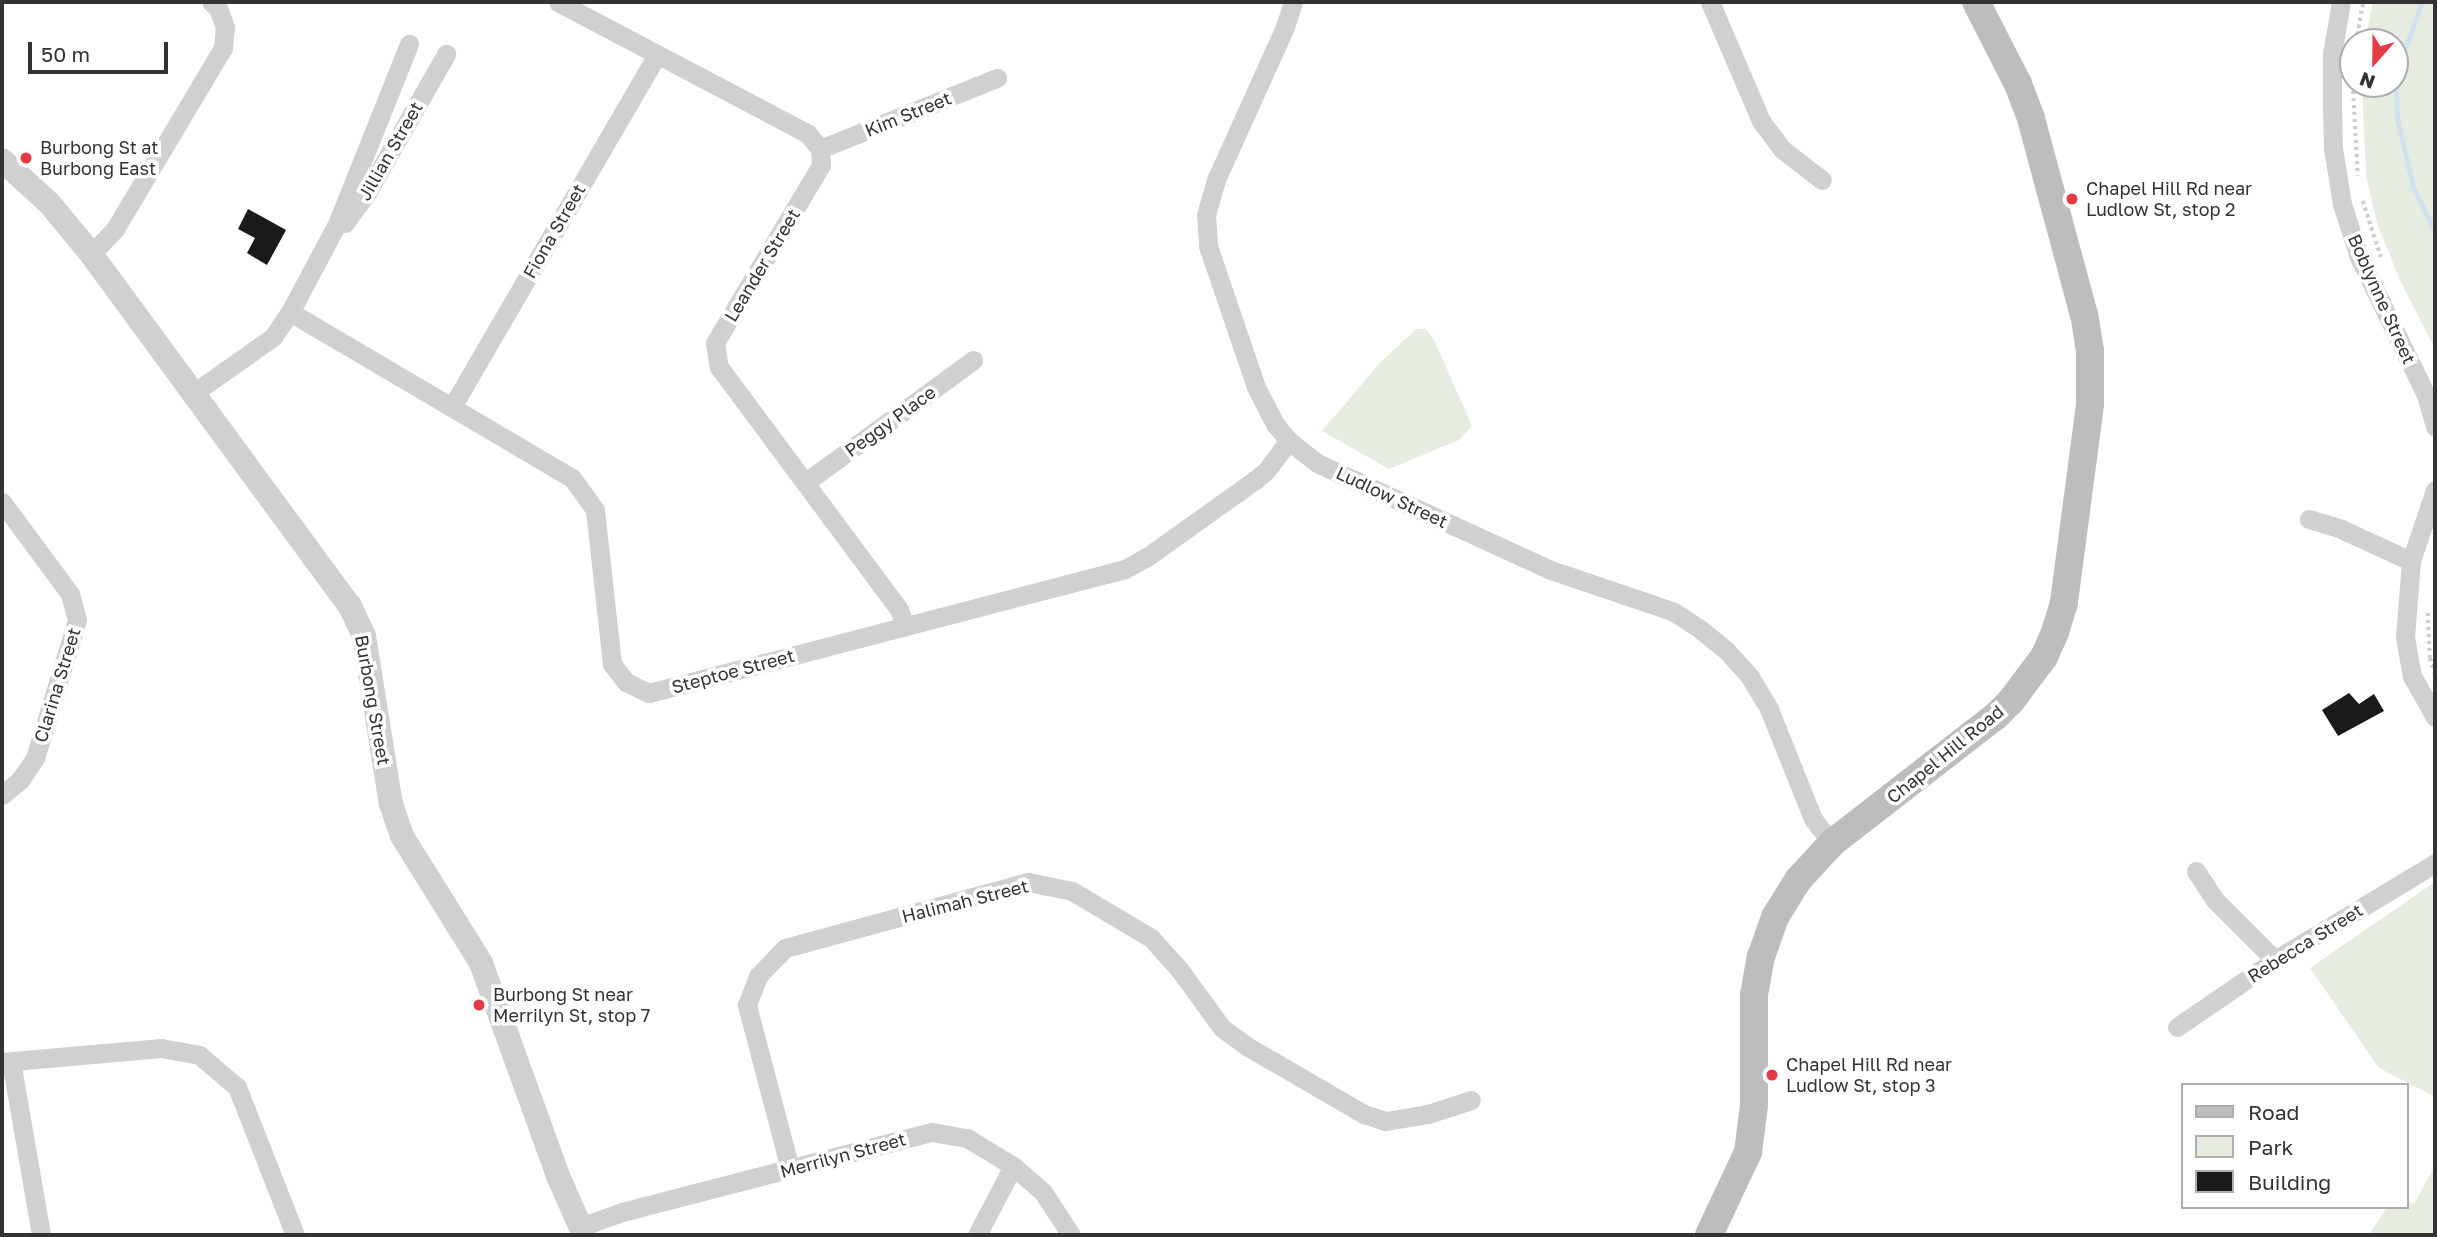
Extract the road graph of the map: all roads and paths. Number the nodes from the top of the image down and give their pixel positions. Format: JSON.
{"nodes":[{"id":1,"x":211,"y":2,"type":"edge"},
{"id":2,"x":558,"y":2,"type":"edge"},
{"id":3,"x":1293,"y":2,"type":"edge"},
{"id":4,"x":1710,"y":2,"type":"edge"},
{"id":5,"x":1976,"y":2,"type":"edge"},
{"id":6,"x":2341,"y":2,"type":"edge"},
{"id":7,"x":2363,"y":2,"type":"edge"},
{"id":8,"x":2358,"y":28,"type":"edge"},
{"id":9,"x":409,"y":44,"type":"dead end"},
{"id":10,"x":446,"y":54,"type":"dead end"},
{"id":11,"x":656,"y":56,"type":"junction"},
{"id":12,"x":997,"y":78,"type":"dead end"},
{"id":13,"x":2354,"y":98,"type":"edge"},
{"id":14,"x":820,"y":149,"type":"junction"},
{"id":15,"x":2,"y":160,"type":"edge"},
{"id":16,"x":1822,"y":180,"type":"dead end"},
{"id":17,"x":2359,"y":180,"type":"dead end"},
{"id":18,"x":2360,"y":193,"type":"dead end"},
{"id":19,"x":328,"y":243,"type":"junction"},
{"id":20,"x":90,"y":254,"type":"junction"},
{"id":21,"x":2383,"y":262,"type":"dead end"},
{"id":22,"x":290,"y":312,"type":"junction"},
{"id":23,"x":973,"y":360,"type":"dead end"},
{"id":24,"x":195,"y":393,"type":"junction"},
{"id":25,"x":452,"y":407,"type":"junction"},
{"id":26,"x":2435,"y":427,"type":"edge"},
{"id":27,"x":1289,"y":441,"type":"junction"},
{"id":28,"x":806,"y":482,"type":"junction"},
{"id":29,"x":2435,"y":490,"type":"edge"},
{"id":30,"x":2,"y":502,"type":"edge"},
{"id":31,"x":2309,"y":519,"type":"dead end"},
{"id":32,"x":2411,"y":561,"type":"junction"},
{"id":33,"x":2427,"y":611,"type":"dead end"},
{"id":34,"x":905,"y":626,"type":"junction"},
{"id":35,"x":2435,"y":673,"type":"edge"},
{"id":36,"x":2435,"y":717,"type":"edge"},
{"id":37,"x":2,"y":795,"type":"edge"},
{"id":38,"x":1832,"y":843,"type":"junction"},
{"id":39,"x":2435,"y":863,"type":"edge"},
{"id":40,"x":2196,"y":871,"type":"dead end"},
{"id":41,"x":2275,"y":960,"type":"junction"},
{"id":42,"x":2177,"y":1027,"type":"dead end"},
{"id":43,"x":7,"y":1061,"type":"edge"},
{"id":44,"x":1471,"y":1100,"type":"dead end"},
{"id":45,"x":1013,"y":1166,"type":"junction"},
{"id":46,"x":790,"y":1169,"type":"junction"},
{"id":47,"x":582,"y":1231,"type":"edge"},
{"id":48,"x":41,"y":1235,"type":"edge"},
{"id":49,"x":295,"y":1235,"type":"edge"},
{"id":50,"x":977,"y":1235,"type":"edge"},
{"id":51,"x":1071,"y":1235,"type":"edge"},
{"id":52,"x":1709,"y":1235,"type":"edge"}],
"edges":[{"from":1,"to":20,"type":"street"},
{"from":2,"to":11,"type":"street"},
{"from":3,"to":27,"type":"street","name":"Ludlow Street"},
{"from":4,"to":16,"type":"street"},
{"from":5,"to":38,"type":"main road","name":"Chapel Hill Road"},
{"from":6,"to":26,"type":"street","name":"Boblynne Street"},
{"from":7,"to":8,"type":"path"},
{"from":9,"to":19,"type":"street","name":"Jillian Street"},
{"from":10,"to":19,"type":"street","name":"Jillian Street"},
{"from":11,"to":14,"type":"street"},
{"from":11,"to":25,"type":"street","name":"Fiona Street"},
{"from":12,"to":14,"type":"street","name":"Kim Street"},
{"from":13,"to":17,"type":"path"},
{"from":14,"to":28,"type":"street","name":"Leander Street"},
{"from":15,"to":20,"type":"street","name":"Burbong Street"},
{"from":18,"to":21,"type":"path"},
{"from":19,"to":22,"type":"street","name":"Jillian Street"},
{"from":20,"to":24,"type":"street","name":"Burbong Street"},
{"from":22,"to":24,"type":"street"},
{"from":22,"to":25,"type":"street","name":"Steptoe Street"},
{"from":23,"to":28,"type":"street","name":"Peggy Place"},
{"from":24,"to":47,"type":"street","name":"Burbong Street"},
{"from":25,"to":34,"type":"street","name":"Steptoe Street"},
{"from":27,"to":34,"type":"street","name":"Steptoe Street"},
{"from":27,"to":38,"type":"street","name":"Ludlow Street"},
{"from":28,"to":34,"type":"street","name":"Leander Street"},
{"from":29,"to":32,"type":"street"},
{"from":30,"to":37,"type":"street","name":"Clarina Street"},
{"from":31,"to":32,"type":"street"},
{"from":32,"to":36,"type":"street"},
{"from":33,"to":35,"type":"path"},
{"from":38,"to":52,"type":"main road","name":"Chapel Hill Road"},
{"from":39,"to":41,"type":"street","name":"Rebecca Street"},
{"from":40,"to":41,"type":"street"},
{"from":41,"to":42,"type":"street","name":"Rebecca Street"},
{"from":43,"to":48,"type":"street"},
{"from":43,"to":49,"type":"street"},
{"from":44,"to":46,"type":"street","name":"Halimah Street"},
{"from":45,"to":46,"type":"street","name":"Merrilyn Street"},
{"from":45,"to":50,"type":"street"},
{"from":45,"to":51,"type":"street","name":"Merrilyn Street"},
{"from":46,"to":47,"type":"street","name":"Merrilyn Street"}]}
